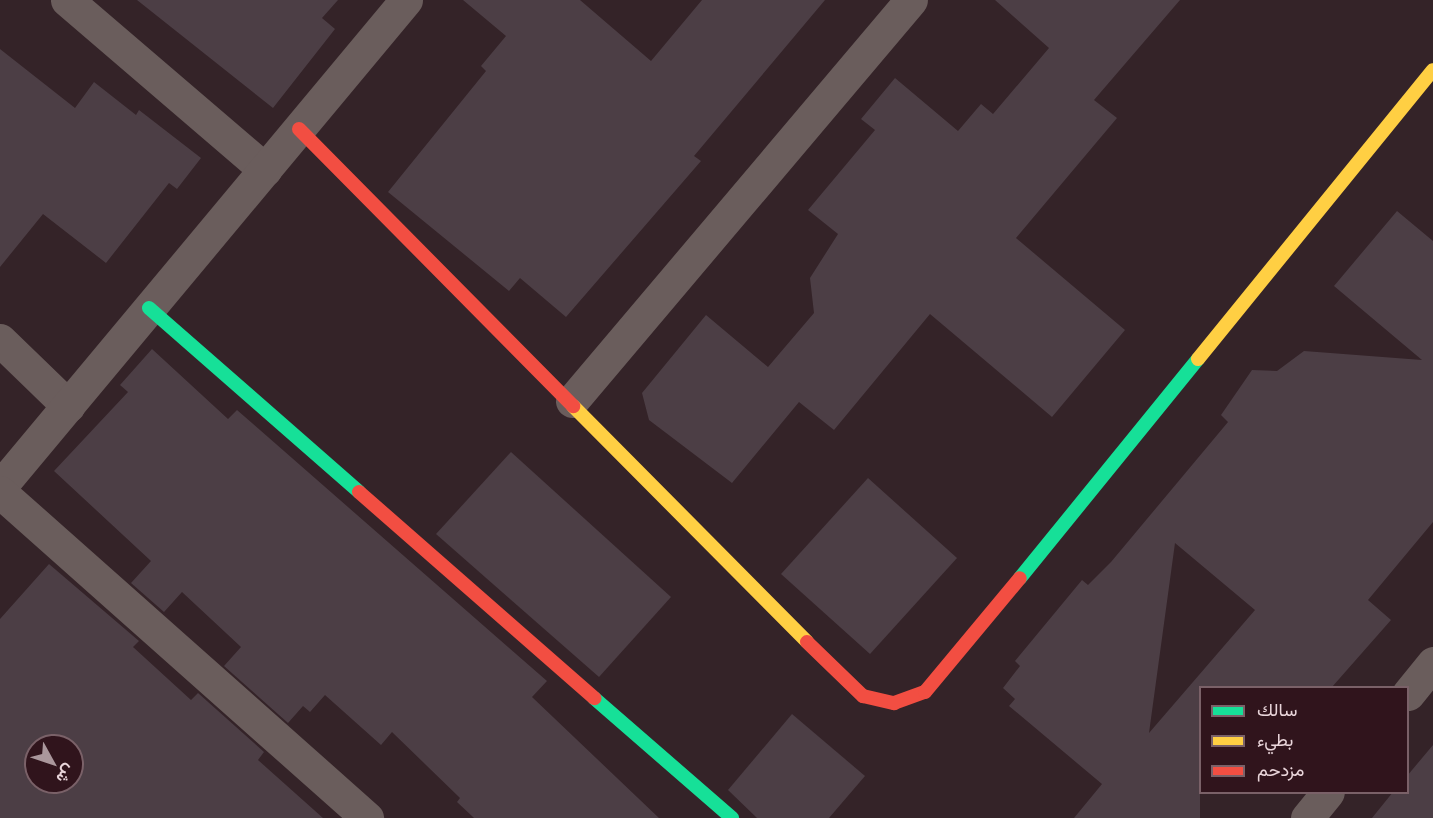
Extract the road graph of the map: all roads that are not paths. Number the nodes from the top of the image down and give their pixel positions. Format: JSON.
{"nodes":[{"id":1,"x":67,"y":0,"type":"edge"},
{"id":2,"x":406,"y":0,"type":"edge"},
{"id":3,"x":911,"y":0,"type":"edge"},
{"id":4,"x":1433,"y":70,"type":"edge"},
{"id":5,"x":299,"y":129,"type":"junction"},
{"id":6,"x":265,"y":170,"type":"junction"},
{"id":7,"x":149,"y":308,"type":"junction"},
{"id":8,"x":0,"y":340,"type":"edge"},
{"id":9,"x":572,"y":401,"type":"junction"},
{"id":10,"x":68,"y":406,"type":"junction"},
{"id":11,"x":0,"y":487,"type":"edge"},
{"id":12,"x":0,"y":492,"type":"edge"},
{"id":13,"x":1433,"y":663,"type":"edge"},
{"id":14,"x":1409,"y":692,"type":"edge"},
{"id":15,"x":1326,"y":794,"type":"edge"},
{"id":16,"x":367,"y":818,"type":"edge"},
{"id":17,"x":732,"y":818,"type":"edge"},
{"id":18,"x":1307,"y":818,"type":"edge"}],
"edges":[{"from":1,"to":6,"type":"street"},
{"from":2,"to":5,"type":"street"},
{"from":3,"to":9,"type":"street"},
{"from":4,"to":9,"type":"street"},
{"from":5,"to":6,"type":"street"},
{"from":5,"to":9,"type":"street"},
{"from":6,"to":7,"type":"street"},
{"from":7,"to":10,"type":"street"},
{"from":7,"to":17,"type":"street"},
{"from":8,"to":10,"type":"street"},
{"from":10,"to":11,"type":"street"},
{"from":12,"to":16,"type":"street"},
{"from":13,"to":14,"type":"street"},
{"from":15,"to":18,"type":"street"}]}
